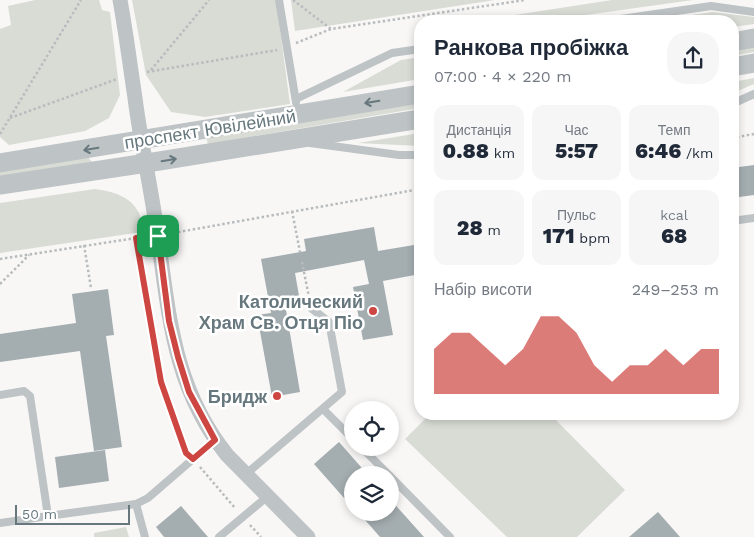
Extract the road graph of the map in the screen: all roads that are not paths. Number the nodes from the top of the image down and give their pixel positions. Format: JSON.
{"nodes":[{"id":1,"x":120,"y":0,"type":"edge"},
{"id":2,"x":279,"y":0,"type":"edge"},
{"id":3,"x":754,"y":12,"type":"edge"},
{"id":4,"x":649,"y":15,"type":"edge"},
{"id":5,"x":754,"y":38,"type":"edge"},
{"id":6,"x":739,"y":41,"type":"edge"},
{"id":7,"x":414,"y":50,"type":"edge"},
{"id":8,"x":754,"y":63,"type":"edge"},
{"id":9,"x":739,"y":66,"type":"edge"},
{"id":10,"x":754,"y":94,"type":"edge"},
{"id":11,"x":414,"y":95,"type":"edge"},
{"id":12,"x":739,"y":101,"type":"edge"},
{"id":13,"x":297,"y":106,"type":"junction"},
{"id":14,"x":414,"y":120,"type":"edge"},
{"id":15,"x":142,"y":140,"type":"junction"},
{"id":16,"x":291,"y":141,"type":"junction"},
{"id":17,"x":414,"y":155,"type":"edge"},
{"id":18,"x":146,"y":163,"type":"junction"},
{"id":19,"x":0,"y":164,"type":"edge"},
{"id":20,"x":0,"y":185,"type":"edge"},
{"id":21,"x":754,"y":218,"type":"edge"},
{"id":22,"x":739,"y":220,"type":"edge"},
{"id":23,"x":311,"y":308,"type":"road end"},
{"id":24,"x":0,"y":395,"type":"edge"},
{"id":25,"x":323,"y":409,"type":"junction"},
{"id":26,"x":344,"y":430,"type":"edge"},
{"id":27,"x":215,"y":440,"type":"junction"},
{"id":28,"x":370,"y":456,"type":"edge"},
{"id":29,"x":379,"y":466,"type":"edge"},
{"id":30,"x":246,"y":474,"type":"junction"},
{"id":31,"x":399,"y":486,"type":"edge"},
{"id":32,"x":268,"y":496,"type":"junction"},
{"id":33,"x":136,"y":504,"type":"junction"},
{"id":34,"x":48,"y":516,"type":"junction"},
{"id":35,"x":0,"y":523,"type":"edge"},
{"id":36,"x":145,"y":537,"type":"edge"},
{"id":37,"x":219,"y":537,"type":"edge"},
{"id":38,"x":308,"y":537,"type":"edge"},
{"id":39,"x":450,"y":537,"type":"edge"}],
"edges":[{"from":1,"to":15,"type":"street"},
{"from":2,"to":13,"type":"lane"},
{"from":3,"to":4,"type":"lane"},
{"from":5,"to":6,"type":"street"},
{"from":7,"to":13,"type":"lane"},
{"from":8,"to":9,"type":"street"},
{"from":10,"to":12,"type":"lane"},
{"from":11,"to":13,"type":"street","name":"проспект Ювілейний","one_way":true},
{"from":13,"to":15,"type":"street","name":"проспект Ювілейний"},
{"from":14,"to":16,"type":"street","name":"проспект Ювілейний"},
{"from":15,"to":18,"type":"street"},
{"from":15,"to":19,"type":"street","name":"проспект Ювілейний","one_way":true},
{"from":16,"to":17,"type":"lane"},
{"from":18,"to":16,"type":"street","name":"проспект Ювілейний","one_way":true},
{"from":18,"to":20,"type":"street","name":"проспект Ювілейний"},
{"from":18,"to":27,"type":"street"},
{"from":21,"to":22,"type":"lane"},
{"from":23,"to":25,"type":"lane"},
{"from":24,"to":34,"type":"lane"},
{"from":25,"to":26,"type":"lane"},
{"from":25,"to":30,"type":"lane"},
{"from":27,"to":30,"type":"street"},
{"from":27,"to":33,"type":"lane"},
{"from":28,"to":29,"type":"lane"},
{"from":30,"to":32,"type":"street"},
{"from":31,"to":39,"type":"lane"},
{"from":32,"to":37,"type":"lane"},
{"from":32,"to":38,"type":"street"},
{"from":33,"to":34,"type":"lane"},
{"from":33,"to":36,"type":"lane"},
{"from":34,"to":35,"type":"lane"}]}
